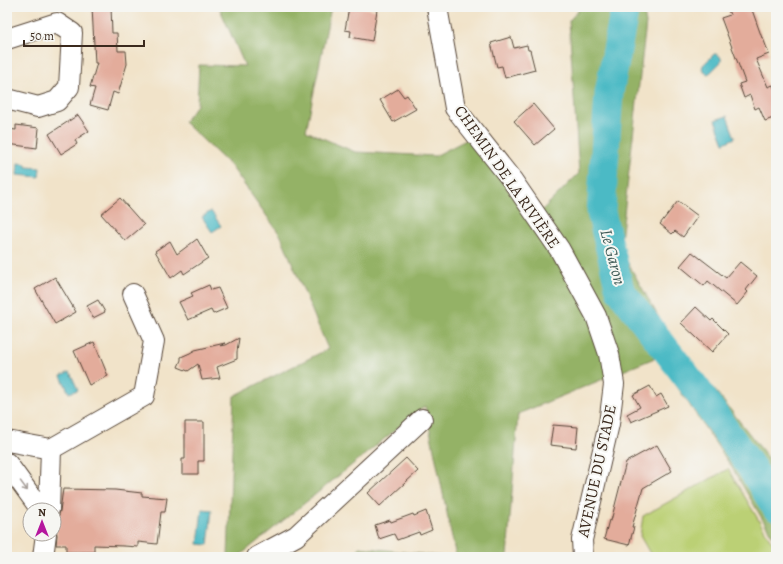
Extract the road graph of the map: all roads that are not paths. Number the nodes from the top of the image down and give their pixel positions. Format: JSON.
{"nodes":[{"id":1,"x":437,"y":7,"type":"edge"},
{"id":2,"x":7,"y":39,"type":"edge"},
{"id":3,"x":7,"y":99,"type":"edge"},
{"id":4,"x":133,"y":294,"type":"dead end"},
{"id":5,"x":614,"y":384,"type":"joint"},
{"id":6,"x":422,"y":419,"type":"dead end"},
{"id":7,"x":7,"y":441,"type":"edge"},
{"id":8,"x":51,"y":449,"type":"junction"},
{"id":9,"x":7,"y":463,"type":"edge"},
{"id":10,"x":35,"y":502,"type":"edge"},
{"id":11,"x":49,"y":502,"type":"edge"},
{"id":12,"x":45,"y":542,"type":"edge"},
{"id":13,"x":43,"y":557,"type":"edge"},
{"id":14,"x":256,"y":557,"type":"edge"},
{"id":15,"x":583,"y":557,"type":"edge"}],
"edges":[{"from":1,"to":5,"type":"street","name":"CHEMIN DE LA RIVIÈRE"},
{"from":2,"to":3,"type":"street"},
{"from":4,"to":8,"type":"street"},
{"from":5,"to":15,"type":"street","name":"AVENUE DU STADE"},
{"from":6,"to":14,"type":"street"},
{"from":7,"to":8,"type":"street"},
{"from":8,"to":11,"type":"street"},
{"from":9,"to":10,"type":"street","one_way":true},
{"from":12,"to":13,"type":"street"}]}
